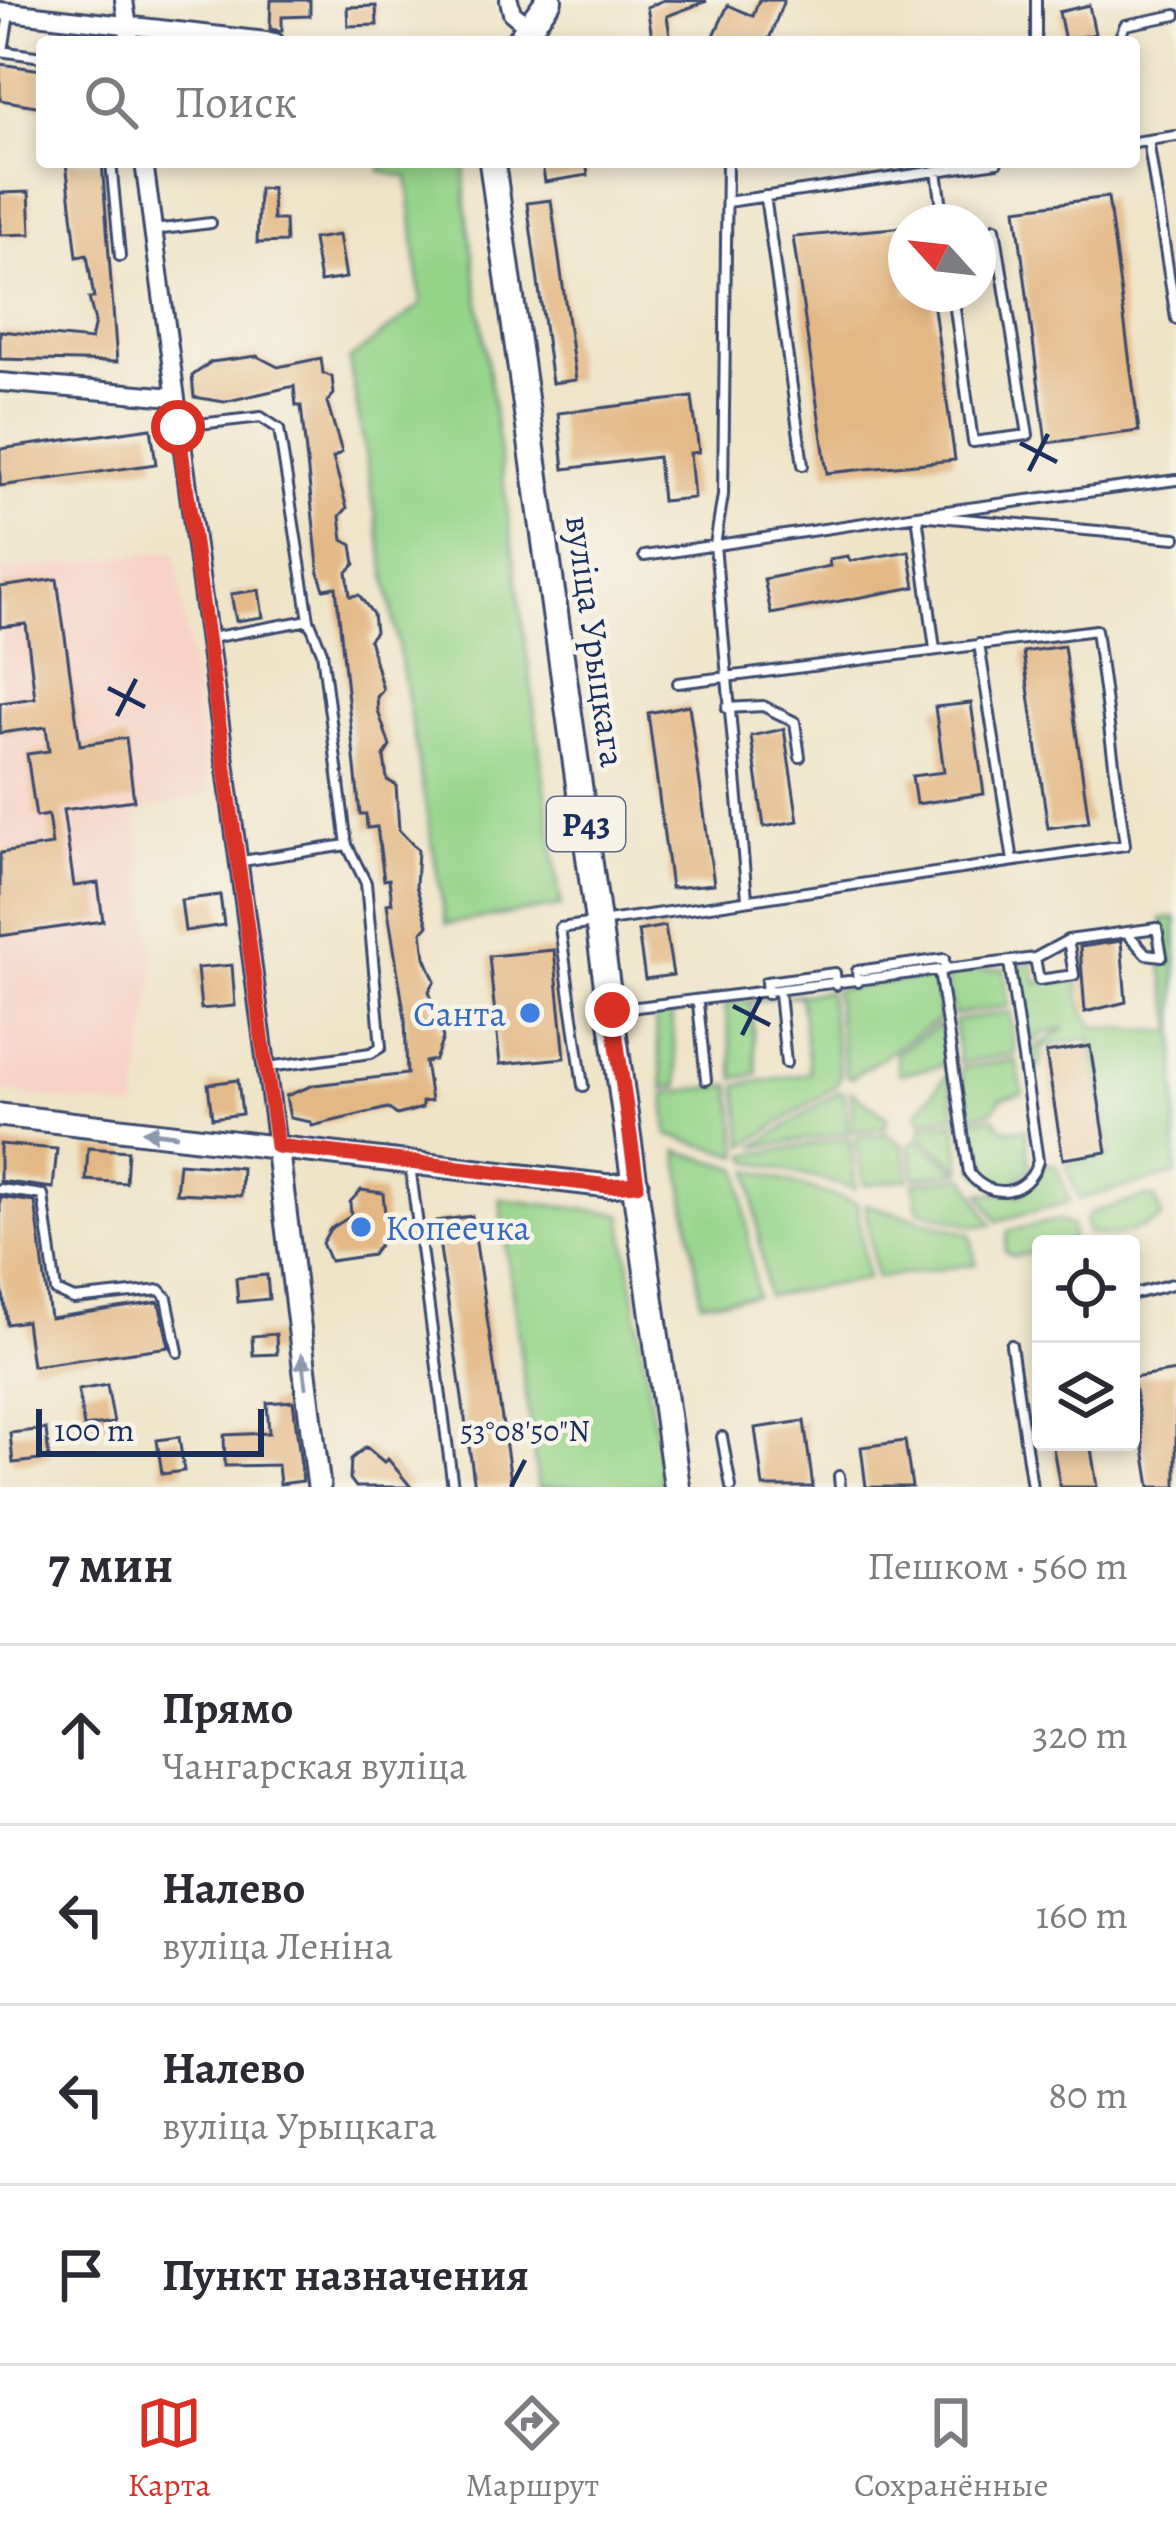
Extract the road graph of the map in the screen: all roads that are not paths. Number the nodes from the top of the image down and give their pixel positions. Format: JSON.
{"nodes":[{"id":1,"x":124,"y":0,"type":"edge"},
{"id":2,"x":508,"y":0,"type":"edge"},
{"id":3,"x":549,"y":0,"type":"edge"},
{"id":4,"x":1036,"y":0,"type":"edge"},
{"id":5,"x":5,"y":12,"type":"edge"},
{"id":6,"x":1176,"y":14,"type":"edge"},
{"id":7,"x":523,"y":34,"type":"edge"},
{"id":8,"x":129,"y":35,"type":"edge"},
{"id":9,"x":1036,"y":36,"type":"edge"},
{"id":10,"x":1120,"y":36,"type":"edge"},
{"id":11,"x":1,"y":51,"type":"edge"},
{"id":12,"x":36,"y":56,"type":"edge"},
{"id":13,"x":1176,"y":136,"type":"edge"},
{"id":14,"x":1148,"y":140,"type":"junction"},
{"id":15,"x":1140,"y":141,"type":"edge"},
{"id":16,"x":112,"y":168,"type":"edge"},
{"id":17,"x":145,"y":168,"type":"edge"},
{"id":18,"x":493,"y":168,"type":"edge"},
{"id":19,"x":727,"y":168,"type":"edge"},
{"id":20,"x":957,"y":168,"type":"edge"},
{"id":21,"x":937,"y":171,"type":"junction"},
{"id":22,"x":765,"y":196,"type":"junction"},
{"id":23,"x":727,"y":202,"type":"junction"},
{"id":24,"x":942,"y":204,"type":"edge"},
{"id":25,"x":211,"y":223,"type":"dead end"},
{"id":26,"x":153,"y":231,"type":"junction"},
{"id":27,"x":996,"y":234,"type":"edge"},
{"id":28,"x":120,"y":256,"type":"dead end"},
{"id":29,"x":955,"y":312,"type":"edge"},
{"id":30,"x":1176,"y":319,"type":"edge"},
{"id":31,"x":0,"y":382,"type":"edge"},
{"id":32,"x":174,"y":397,"type":"junction"},
{"id":33,"x":178,"y":427,"type":"junction"},
{"id":34,"x":802,"y":465,"type":"dead end"},
{"id":35,"x":1176,"y":480,"type":"edge"},
{"id":36,"x":916,"y":515,"type":"junction"},
{"id":37,"x":1176,"y":538,"type":"edge"},
{"id":38,"x":715,"y":545,"type":"junction"},
{"id":39,"x":644,"y":556,"type":"dead end"},
{"id":40,"x":309,"y":620,"type":"junction"},
{"id":41,"x":208,"y":638,"type":"junction"},
{"id":42,"x":979,"y":644,"type":"junction"},
{"id":43,"x":935,"y":650,"type":"junction"},
{"id":44,"x":724,"y":677,"type":"junction"},
{"id":45,"x":678,"y":683,"type":"dead end"},
{"id":46,"x":727,"y":708,"type":"junction"},
{"id":47,"x":800,"y":757,"type":"dead end"},
{"id":48,"x":347,"y":845,"type":"junction"},
{"id":49,"x":1013,"y":861,"type":"junction"},
{"id":50,"x":238,"y":862,"type":"junction"},
{"id":51,"x":747,"y":898,"type":"junction"},
{"id":52,"x":600,"y":923,"type":"junction"},
{"id":53,"x":1127,"y":933,"type":"junction"},
{"id":54,"x":1068,"y":940,"type":"junction"},
{"id":55,"x":1035,"y":958,"type":"junction"},
{"id":56,"x":1009,"y":962,"type":"junction"},
{"id":57,"x":942,"y":971,"type":"junction"},
{"id":58,"x":836,"y":985,"type":"junction"},
{"id":59,"x":779,"y":993,"type":"junction"},
{"id":60,"x":767,"y":994,"type":"junction"},
{"id":61,"x":698,"y":1004,"type":"junction"},
{"id":62,"x":612,"y":1010,"type":"junction"},
{"id":63,"x":786,"y":1063,"type":"dead end"},
{"id":64,"x":267,"y":1067,"type":"junction"},
{"id":65,"x":706,"y":1080,"type":"dead end"},
{"id":66,"x":583,"y":1087,"type":"dead end"},
{"id":67,"x":0,"y":1115,"type":"edge"},
{"id":68,"x":277,"y":1146,"type":"junction"},
{"id":69,"x":410,"y":1165,"type":"junction"},
{"id":70,"x":637,"y":1184,"type":"junction"},
{"id":71,"x":0,"y":1190,"type":"edge"},
{"id":72,"x":1176,"y":1283,"type":"edge"},
{"id":73,"x":1140,"y":1292,"type":"edge"},
{"id":74,"x":1011,"y":1346,"type":"dead end"},
{"id":75,"x":178,"y":1352,"type":"dead end"},
{"id":76,"x":722,"y":1437,"type":"dead end"},
{"id":77,"x":319,"y":1487,"type":"edge"},
{"id":78,"x":453,"y":1487,"type":"edge"},
{"id":79,"x":676,"y":1487,"type":"edge"},
{"id":80,"x":731,"y":1487,"type":"edge"},
{"id":81,"x":1032,"y":1487,"type":"edge"}],
"edges":[{"from":1,"to":8,"type":"street"},
{"from":2,"to":7,"type":"street"},
{"from":3,"to":7,"type":"main road"},
{"from":4,"to":9,"type":"lane"},
{"from":5,"to":8,"type":"street"},
{"from":5,"to":11,"type":"lane"},
{"from":6,"to":10,"type":"lane"},
{"from":11,"to":12,"type":"lane"},
{"from":13,"to":14,"type":"lane"},
{"from":14,"to":15,"type":"lane"},
{"from":14,"to":30,"type":"lane"},
{"from":16,"to":28,"type":"lane"},
{"from":17,"to":26,"type":"street"},
{"from":18,"to":52,"type":"main road","name":"вуліца Урыцкага","number":"Р43"},
{"from":19,"to":23,"type":"lane"},
{"from":20,"to":21,"type":"lane"},
{"from":21,"to":22,"type":"lane"},
{"from":21,"to":24,"type":"lane"},
{"from":22,"to":23,"type":"lane"},
{"from":22,"to":34,"type":"lane"},
{"from":23,"to":38,"type":"lane"},
{"from":25,"to":26,"type":"lane"},
{"from":26,"to":32,"type":"street"},
{"from":27,"to":29,"type":"lane"},
{"from":31,"to":32,"type":"street"},
{"from":32,"to":33,"type":"street"},
{"from":33,"to":40,"type":"lane"},
{"from":33,"to":41,"type":"street"},
{"from":35,"to":36,"type":"lane"},
{"from":36,"to":37,"type":"lane"},
{"from":36,"to":38,"type":"lane"},
{"from":36,"to":43,"type":"lane"},
{"from":38,"to":39,"type":"lane"},
{"from":38,"to":44,"type":"lane"},
{"from":40,"to":41,"type":"lane"},
{"from":40,"to":48,"type":"lane"},
{"from":41,"to":50,"type":"street"},
{"from":42,"to":43,"type":"lane"},
{"from":42,"to":49,"type":"lane"},
{"from":42,"to":49,"type":"lane"},
{"from":43,"to":44,"type":"lane"},
{"from":44,"to":45,"type":"lane"},
{"from":44,"to":46,"type":"lane"},
{"from":46,"to":47,"type":"lane"},
{"from":46,"to":51,"type":"lane"},
{"from":48,"to":50,"type":"lane"},
{"from":48,"to":64,"type":"lane"},
{"from":49,"to":51,"type":"lane"},
{"from":50,"to":64,"type":"street"},
{"from":51,"to":52,"type":"lane"},
{"from":52,"to":62,"type":"main road","name":"вуліца Урыцкага","number":"Р43"},
{"from":52,"to":66,"type":"lane"},
{"from":53,"to":53,"type":"lane"},
{"from":53,"to":54,"type":"lane"},
{"from":54,"to":55,"type":"lane"},
{"from":54,"to":55,"type":"lane"},
{"from":55,"to":56,"type":"lane"},
{"from":56,"to":57,"type":"lane"},
{"from":56,"to":57,"type":"lane"},
{"from":57,"to":58,"type":"lane"},
{"from":58,"to":59,"type":"lane"},
{"from":58,"to":60,"type":"lane"},
{"from":59,"to":60,"type":"lane"},
{"from":59,"to":63,"type":"lane"},
{"from":60,"to":61,"type":"lane"},
{"from":61,"to":62,"type":"lane"},
{"from":61,"to":65,"type":"lane"},
{"from":62,"to":70,"type":"main road","name":"вуліца Урыцкага","number":"Р43"},
{"from":64,"to":68,"type":"street"},
{"from":68,"to":67,"type":"main road","one_way":true},
{"from":68,"to":69,"type":"main road"},
{"from":77,"to":68,"type":"main road","one_way":true},
{"from":69,"to":70,"type":"main road"},
{"from":69,"to":78,"type":"lane"},
{"from":70,"to":79,"type":"main road","name":"вуліца Урыцкага","number":"Р43"},
{"from":71,"to":75,"type":"lane"},
{"from":72,"to":73,"type":"lane"},
{"from":74,"to":81,"type":"lane"},
{"from":76,"to":80,"type":"lane"}]}
